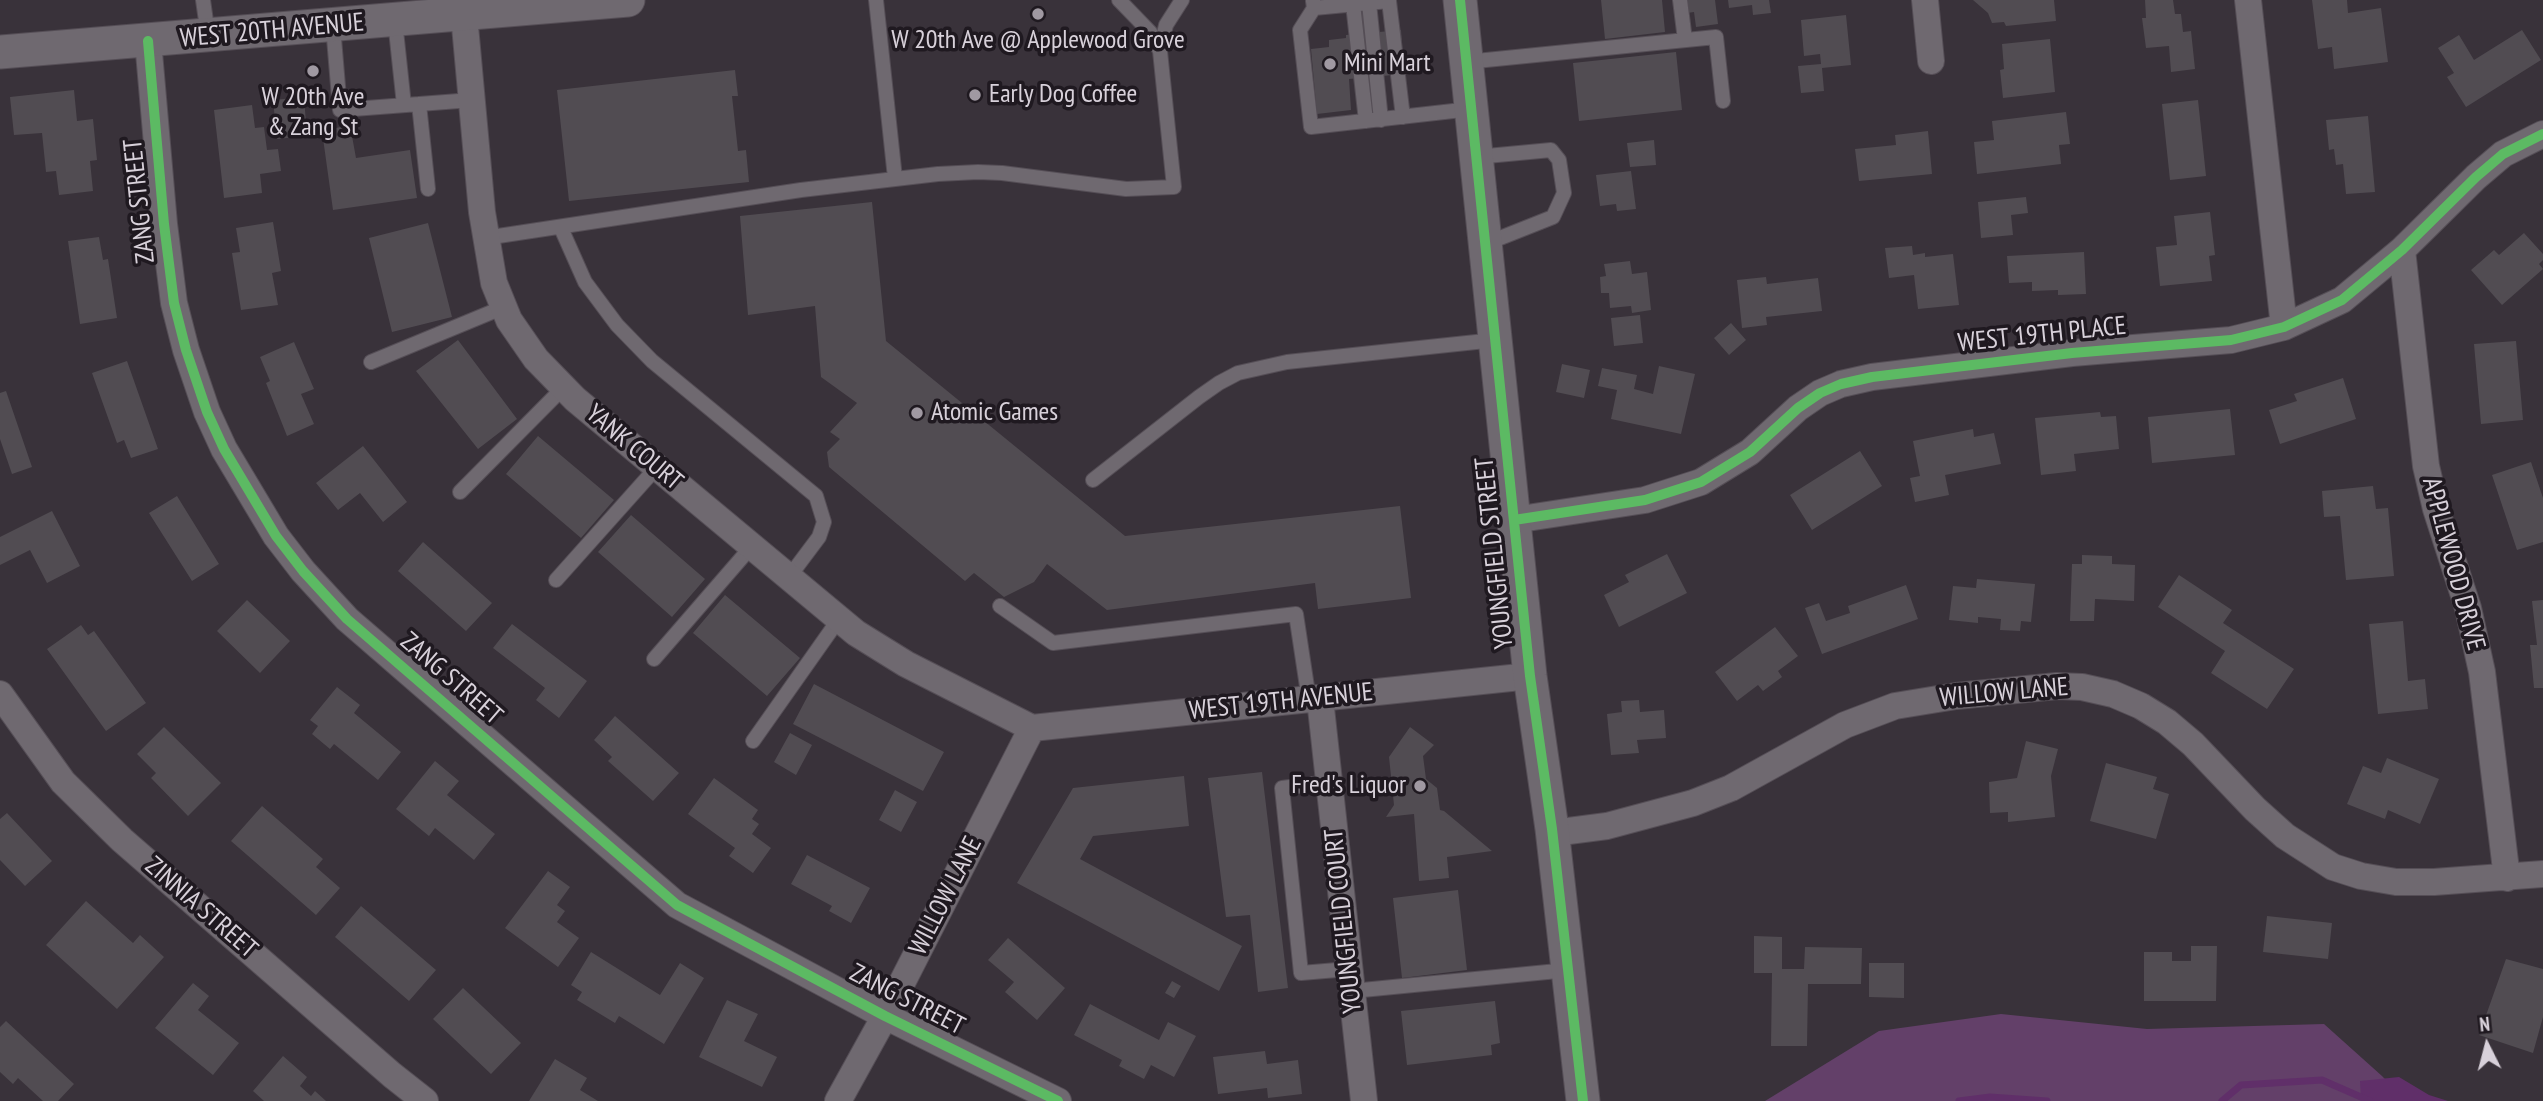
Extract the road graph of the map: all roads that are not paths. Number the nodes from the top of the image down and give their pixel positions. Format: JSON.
{"nodes":[{"id":1,"x":203,"y":0,"type":"edge"},
{"id":2,"x":628,"y":0,"type":"edge"},
{"id":3,"x":876,"y":0,"type":"edge"},
{"id":4,"x":1119,"y":0,"type":"edge"},
{"id":5,"x":1182,"y":0,"type":"edge"},
{"id":6,"x":1460,"y":0,"type":"edge"},
{"id":7,"x":1680,"y":0,"type":"edge"},
{"id":8,"x":1925,"y":0,"type":"edge"},
{"id":9,"x":2248,"y":0,"type":"edge"},
{"id":10,"x":1369,"y":3,"type":"junction"},
{"id":11,"x":1314,"y":4,"type":"edge"},
{"id":12,"x":1353,"y":4,"type":"junction"},
{"id":13,"x":463,"y":8,"type":"edge"},
{"id":14,"x":395,"y":21,"type":"junction"},
{"id":15,"x":333,"y":26,"type":"junction"},
{"id":16,"x":208,"y":36,"type":"junction"},
{"id":17,"x":1685,"y":40,"type":"junction"},
{"id":18,"x":148,"y":41,"type":"junction"},
{"id":19,"x":1160,"y":51,"type":"junction"},
{"id":20,"x":0,"y":52,"type":"edge"},
{"id":21,"x":1931,"y":61,"type":"dead end"},
{"id":22,"x":1466,"y":62,"type":"junction"},
{"id":23,"x":472,"y":100,"type":"junction"},
{"id":24,"x":1723,"y":101,"type":"dead end"},
{"id":25,"x":419,"y":104,"type":"junction"},
{"id":26,"x":404,"y":105,"type":"junction"},
{"id":27,"x":1471,"y":109,"type":"junction"},
{"id":28,"x":1403,"y":117,"type":"junction"},
{"id":29,"x":1381,"y":120,"type":"junction"},
{"id":30,"x":1366,"y":121,"type":"junction"},
{"id":31,"x":2543,"y":134,"type":"edge"},
{"id":32,"x":1476,"y":157,"type":"junction"},
{"id":33,"x":895,"y":178,"type":"junction"},
{"id":34,"x":428,"y":189,"type":"dead end"},
{"id":35,"x":561,"y":228,"type":"junction"},
{"id":36,"x":485,"y":238,"type":"junction"},
{"id":37,"x":1485,"y":244,"type":"junction"},
{"id":38,"x":2402,"y":250,"type":"junction"},
{"id":39,"x":504,"y":307,"type":"junction"},
{"id":40,"x":2284,"y":327,"type":"junction"},
{"id":41,"x":1495,"y":340,"type":"junction"},
{"id":42,"x":370,"y":362,"type":"dead end"},
{"id":43,"x":564,"y":387,"type":"junction"},
{"id":44,"x":657,"y":467,"type":"junction"},
{"id":45,"x":1093,"y":480,"type":"dead end"},
{"id":46,"x":460,"y":492,"type":"dead end"},
{"id":47,"x":1514,"y":520,"type":"junction"},
{"id":48,"x":752,"y":546,"type":"junction"},
{"id":49,"x":789,"y":578,"type":"junction"},
{"id":50,"x":556,"y":580,"type":"dead end"},
{"id":51,"x":1000,"y":606,"type":"dead end"},
{"id":52,"x":839,"y":619,"type":"junction"},
{"id":53,"x":654,"y":659,"type":"dead end"},
{"id":54,"x":1530,"y":676,"type":"junction"},
{"id":55,"x":0,"y":694,"type":"edge"},
{"id":56,"x":1314,"y":699,"type":"junction"},
{"id":57,"x":1032,"y":727,"type":"junction"},
{"id":58,"x":753,"y":741,"type":"dead end"},
{"id":59,"x":1329,"y":782,"type":"junction"},
{"id":60,"x":1553,"y":833,"type":"junction"},
{"id":61,"x":2543,"y":874,"type":"edge"},
{"id":62,"x":2507,"y":878,"type":"junction"},
{"id":63,"x":1568,"y":970,"type":"junction"},
{"id":64,"x":1351,"y":980,"type":"junction"},
{"id":65,"x":885,"y":1016,"type":"junction"},
{"id":66,"x":425,"y":1101,"type":"edge"},
{"id":67,"x":838,"y":1101,"type":"edge"},
{"id":68,"x":1058,"y":1101,"type":"edge"},
{"id":69,"x":1364,"y":1101,"type":"edge"},
{"id":70,"x":1583,"y":1101,"type":"edge"}],
"edges":[{"from":1,"to":16,"type":"lane"},
{"from":2,"to":13,"type":"street","name":"WEST 20TH AVENUE"},
{"from":3,"to":33,"type":"lane"},
{"from":4,"to":19,"type":"lane"},
{"from":5,"to":19,"type":"lane"},
{"from":6,"to":22,"type":"street","name":"YOUNGFIELD STREET"},
{"from":7,"to":17,"type":"lane"},
{"from":8,"to":21,"type":"street"},
{"from":9,"to":40,"type":"street"},
{"from":10,"to":12,"type":"lane"},
{"from":10,"to":28,"type":"lane"},
{"from":10,"to":29,"type":"lane"},
{"from":11,"to":12,"type":"lane"},
{"from":11,"to":30,"type":"lane"},
{"from":12,"to":30,"type":"lane"},
{"from":13,"to":14,"type":"street","name":"WEST 20TH AVENUE"},
{"from":13,"to":23,"type":"street","name":"YANK COURT"},
{"from":14,"to":15,"type":"street","name":"WEST 20TH AVENUE"},
{"from":14,"to":26,"type":"lane"},
{"from":15,"to":16,"type":"street","name":"WEST 20TH AVENUE"},
{"from":15,"to":26,"type":"lane"},
{"from":16,"to":18,"type":"street","name":"WEST 20TH AVENUE"},
{"from":17,"to":22,"type":"lane"},
{"from":17,"to":24,"type":"lane"},
{"from":18,"to":20,"type":"street","name":"WEST 20TH AVENUE"},
{"from":18,"to":65,"type":"street","name":"ZANG STREET"},
{"from":19,"to":33,"type":"lane"},
{"from":22,"to":27,"type":"street","name":"YOUNGFIELD STREET"},
{"from":23,"to":25,"type":"lane"},
{"from":23,"to":36,"type":"street","name":"YANK COURT"},
{"from":25,"to":26,"type":"lane"},
{"from":25,"to":34,"type":"lane"},
{"from":27,"to":28,"type":"lane"},
{"from":27,"to":32,"type":"street","name":"YOUNGFIELD STREET"},
{"from":28,"to":29,"type":"lane"},
{"from":29,"to":30,"type":"lane"},
{"from":31,"to":38,"type":"street","name":"WEST 19TH PLACE"},
{"from":32,"to":37,"type":"street","name":"YOUNGFIELD STREET"},
{"from":32,"to":37,"type":"lane"},
{"from":33,"to":35,"type":"lane"},
{"from":35,"to":36,"type":"lane"},
{"from":35,"to":49,"type":"lane"},
{"from":36,"to":39,"type":"street","name":"YANK COURT"},
{"from":37,"to":41,"type":"street","name":"YOUNGFIELD STREET"},
{"from":38,"to":40,"type":"street","name":"WEST 19TH PLACE"},
{"from":38,"to":62,"type":"street","name":"APPLEWOOD DRIVE"},
{"from":39,"to":42,"type":"lane"},
{"from":39,"to":43,"type":"street","name":"YANK COURT"},
{"from":40,"to":47,"type":"street","name":"WEST 19TH PLACE"},
{"from":41,"to":45,"type":"lane"},
{"from":41,"to":47,"type":"street","name":"YOUNGFIELD STREET"},
{"from":43,"to":44,"type":"street","name":"YANK COURT"},
{"from":43,"to":46,"type":"lane"},
{"from":44,"to":48,"type":"street","name":"YANK COURT"},
{"from":44,"to":50,"type":"lane"},
{"from":47,"to":54,"type":"street","name":"YOUNGFIELD STREET"},
{"from":48,"to":49,"type":"street","name":"YANK COURT"},
{"from":48,"to":53,"type":"lane"},
{"from":49,"to":52,"type":"street","name":"YANK COURT"},
{"from":51,"to":56,"type":"lane"},
{"from":52,"to":57,"type":"street","name":"YANK COURT"},
{"from":52,"to":58,"type":"lane"},
{"from":54,"to":56,"type":"street","name":"WEST 19TH AVENUE"},
{"from":54,"to":60,"type":"street","name":"YOUNGFIELD STREET"},
{"from":55,"to":66,"type":"street","name":"ZINNIA STREET"},
{"from":56,"to":57,"type":"street","name":"WEST 19TH AVENUE"},
{"from":56,"to":59,"type":"street","name":"YOUNGFIELD COURT"},
{"from":57,"to":65,"type":"street","name":"WILLOW LANE"},
{"from":59,"to":64,"type":"street","name":"YOUNGFIELD COURT"},
{"from":59,"to":64,"type":"lane"},
{"from":60,"to":62,"type":"street","name":"WILLOW LANE"},
{"from":60,"to":63,"type":"street","name":"YOUNGFIELD STREET"},
{"from":61,"to":62,"type":"street","name":"WILLOW LANE"},
{"from":63,"to":64,"type":"lane"},
{"from":63,"to":70,"type":"street","name":"YOUNGFIELD STREET"},
{"from":64,"to":69,"type":"street","name":"YOUNGFIELD COURT"},
{"from":65,"to":67,"type":"street","name":"WILLOW LANE"},
{"from":65,"to":68,"type":"street","name":"ZANG STREET"}]}
